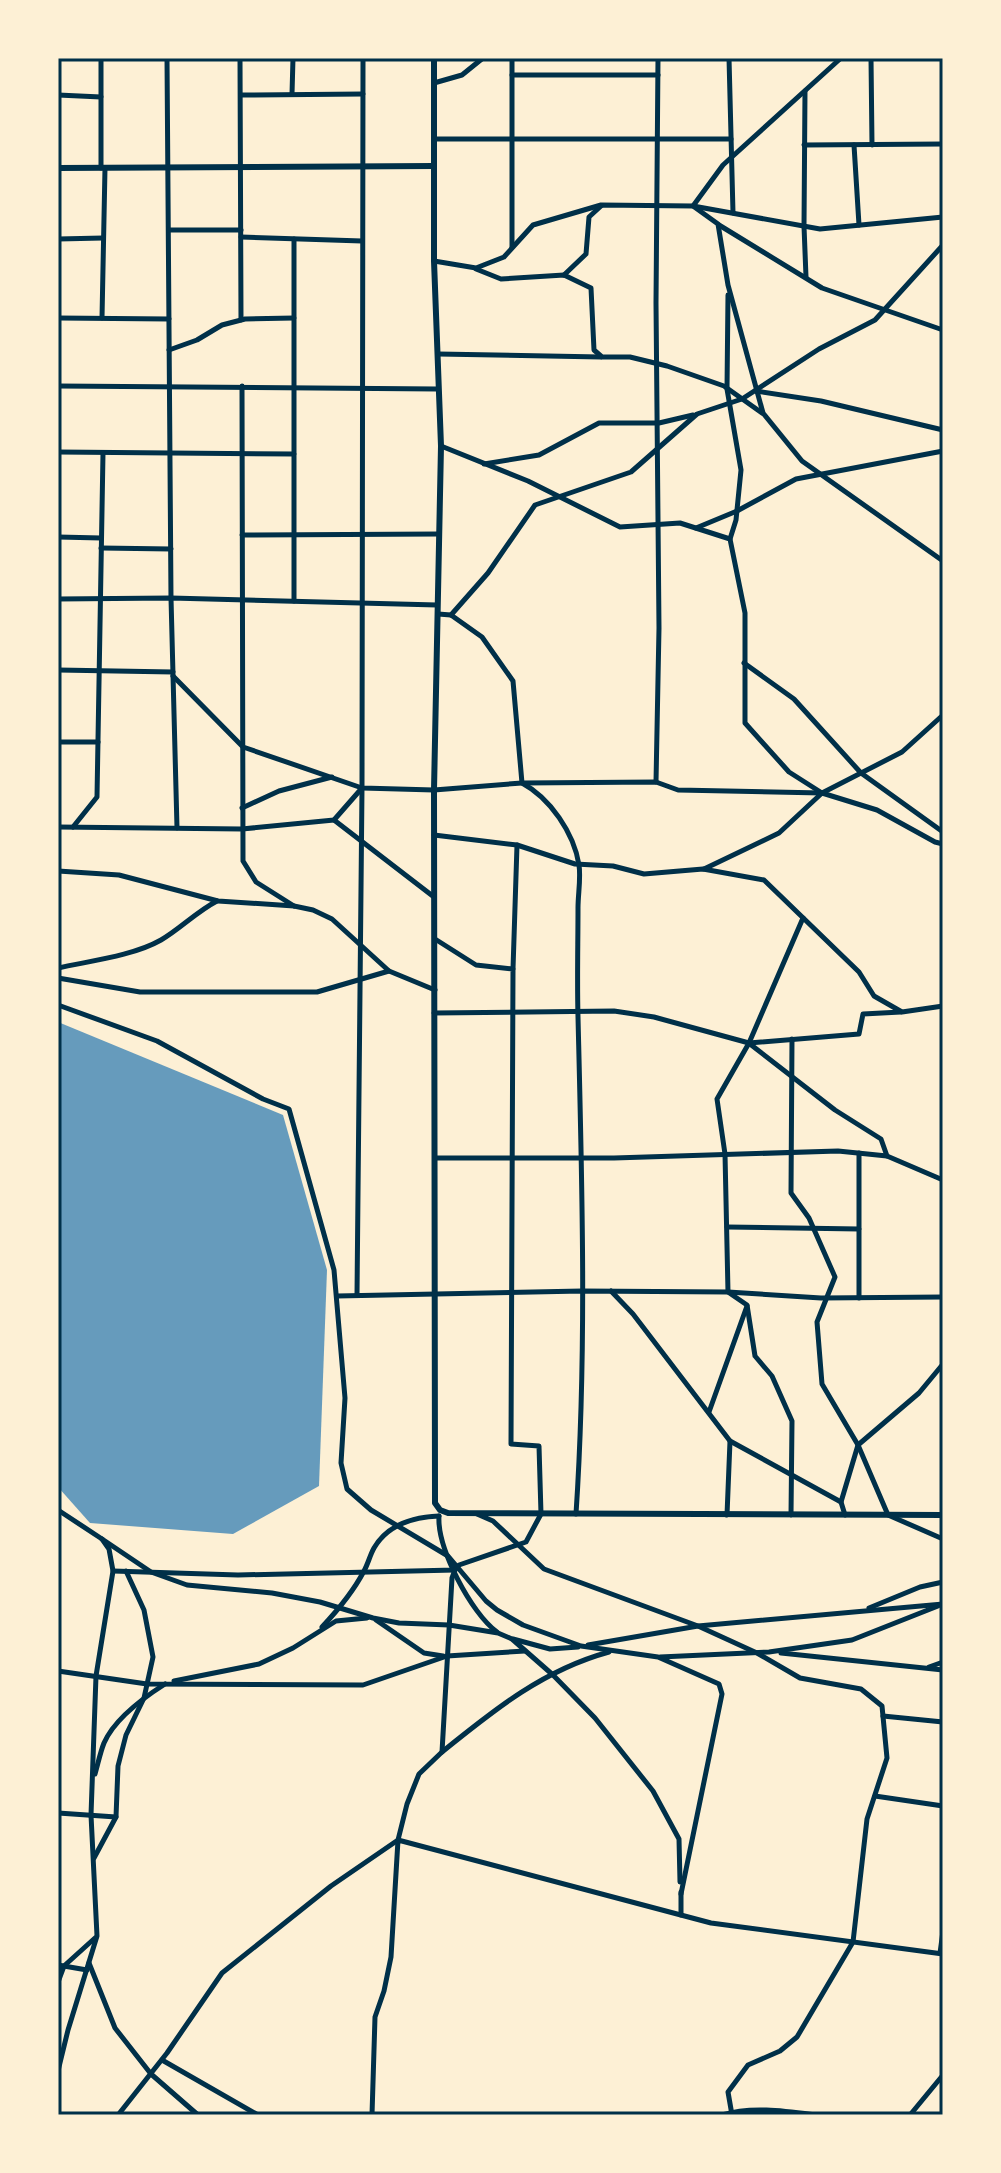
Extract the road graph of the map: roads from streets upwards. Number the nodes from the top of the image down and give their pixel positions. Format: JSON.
{"nodes":[{"id":1,"x":101,"y":58,"type":"edge"},
{"id":2,"x":167,"y":58,"type":"edge"},
{"id":3,"x":240,"y":58,"type":"edge"},
{"id":4,"x":293,"y":58,"type":"edge"},
{"id":5,"x":363,"y":58,"type":"edge"},
{"id":6,"x":434,"y":58,"type":"edge"},
{"id":7,"x":483,"y":58,"type":"edge"},
{"id":8,"x":512,"y":58,"type":"edge"},
{"id":9,"x":658,"y":58,"type":"edge"},
{"id":10,"x":729,"y":58,"type":"edge"},
{"id":11,"x":841,"y":58,"type":"edge"},
{"id":12,"x":871,"y":58,"type":"edge"},
{"id":13,"x":512,"y":75,"type":"junction"},
{"id":14,"x":658,"y":75,"type":"junction"},
{"id":15,"x":434,"y":83,"type":"junction"},
{"id":16,"x":805,"y":90,"type":"junction"},
{"id":17,"x":292,"y":94,"type":"junction"},
{"id":18,"x":363,"y":94,"type":"junction"},
{"id":19,"x":58,"y":95,"type":"edge"},
{"id":20,"x":241,"y":95,"type":"junction"},
{"id":21,"x":101,"y":97,"type":"junction"},
{"id":22,"x":434,"y":139,"type":"junction"},
{"id":23,"x":731,"y":139,"type":"junction"},
{"id":24,"x":513,"y":140,"type":"junction"},
{"id":25,"x":658,"y":141,"type":"junction"},
{"id":26,"x":943,"y":144,"type":"edge"},
{"id":27,"x":804,"y":145,"type":"junction"},
{"id":28,"x":854,"y":145,"type":"junction"},
{"id":29,"x":872,"y":145,"type":"junction"},
{"id":30,"x":731,"y":158,"type":"junction"},
{"id":31,"x":434,"y":166,"type":"junction"},
{"id":32,"x":363,"y":167,"type":"junction"},
{"id":33,"x":58,"y":168,"type":"edge"},
{"id":34,"x":103,"y":168,"type":"junction"},
{"id":35,"x":169,"y":168,"type":"junction"},
{"id":36,"x":241,"y":168,"type":"junction"},
{"id":37,"x":601,"y":205,"type":"junction"},
{"id":38,"x":658,"y":206,"type":"junction"},
{"id":39,"x":693,"y":206,"type":"junction"},
{"id":40,"x":733,"y":213,"type":"junction"},
{"id":41,"x":943,"y":217,"type":"edge"},
{"id":42,"x":718,"y":224,"type":"junction"},
{"id":43,"x":859,"y":225,"type":"junction"},
{"id":44,"x":804,"y":226,"type":"junction"},
{"id":45,"x":169,"y":230,"type":"junction"},
{"id":46,"x":241,"y":234,"type":"junction"},
{"id":47,"x":103,"y":238,"type":"junction"},
{"id":48,"x":58,"y":239,"type":"edge"},
{"id":49,"x":294,"y":239,"type":"junction"},
{"id":50,"x":362,"y":241,"type":"junction"},
{"id":51,"x":943,"y":245,"type":"edge"},
{"id":52,"x":512,"y":248,"type":"junction"},
{"id":53,"x":434,"y":261,"type":"junction"},
{"id":54,"x":476,"y":268,"type":"junction"},
{"id":55,"x":564,"y":275,"type":"junction"},
{"id":56,"x":806,"y":278,"type":"junction"},
{"id":57,"x":728,"y":285,"type":"junction"},
{"id":58,"x":884,"y":309,"type":"junction"},
{"id":59,"x":58,"y":318,"type":"edge"},
{"id":60,"x":102,"y":318,"type":"junction"},
{"id":61,"x":294,"y":318,"type":"junction"},
{"id":62,"x":169,"y":319,"type":"junction"},
{"id":63,"x":241,"y":320,"type":"junction"},
{"id":64,"x":943,"y":330,"type":"edge"},
{"id":65,"x":169,"y":350,"type":"junction"},
{"id":66,"x":438,"y":354,"type":"junction"},
{"id":67,"x":602,"y":357,"type":"junction"},
{"id":68,"x":659,"y":364,"type":"junction"},
{"id":69,"x":58,"y":386,"type":"edge"},
{"id":70,"x":169,"y":386,"type":"junction"},
{"id":71,"x":242,"y":386,"type":"junction"},
{"id":72,"x":294,"y":386,"type":"junction"},
{"id":73,"x":362,"y":387,"type":"junction"},
{"id":74,"x":437,"y":389,"type":"junction"},
{"id":75,"x":727,"y":389,"type":"junction"},
{"id":76,"x":756,"y":391,"type":"junction"},
{"id":77,"x":742,"y":399,"type":"junction"},
{"id":78,"x":729,"y":405,"type":"junction"},
{"id":79,"x":763,"y":413,"type":"junction"},
{"id":80,"x":697,"y":414,"type":"junction"},
{"id":81,"x":659,"y":423,"type":"junction"},
{"id":82,"x":943,"y":430,"type":"edge"},
{"id":83,"x":441,"y":446,"type":"junction"},
{"id":84,"x":659,"y":447,"type":"junction"},
{"id":85,"x":943,"y":451,"type":"edge"},
{"id":86,"x":58,"y":452,"type":"edge"},
{"id":87,"x":103,"y":453,"type":"junction"},
{"id":88,"x":170,"y":453,"type":"junction"},
{"id":89,"x":242,"y":453,"type":"junction"},
{"id":90,"x":294,"y":454,"type":"junction"},
{"id":91,"x":483,"y":464,"type":"junction"},
{"id":92,"x":822,"y":475,"type":"junction"},
{"id":93,"x":557,"y":496,"type":"junction"},
{"id":94,"x":737,"y":511,"type":"junction"},
{"id":95,"x":659,"y":523,"type":"junction"},
{"id":96,"x":696,"y":528,"type":"junction"},
{"id":97,"x":362,"y":534,"type":"junction"},
{"id":98,"x":439,"y":534,"type":"junction"},
{"id":99,"x":242,"y":535,"type":"junction"},
{"id":100,"x":294,"y":535,"type":"junction"},
{"id":101,"x":58,"y":537,"type":"edge"},
{"id":102,"x":101,"y":538,"type":"junction"},
{"id":103,"x":730,"y":539,"type":"junction"},
{"id":104,"x":101,"y":548,"type":"junction"},
{"id":105,"x":171,"y":549,"type":"junction"},
{"id":106,"x":943,"y":561,"type":"edge"},
{"id":107,"x":171,"y":598,"type":"junction"},
{"id":108,"x":58,"y":599,"type":"edge"},
{"id":109,"x":101,"y":599,"type":"junction"},
{"id":110,"x":243,"y":600,"type":"junction"},
{"id":111,"x":294,"y":601,"type":"junction"},
{"id":112,"x":361,"y":603,"type":"junction"},
{"id":113,"x":437,"y":605,"type":"junction"},
{"id":114,"x":438,"y":614,"type":"junction"},
{"id":115,"x":451,"y":615,"type":"junction"},
{"id":116,"x":743,"y":663,"type":"junction"},
{"id":117,"x":58,"y":670,"type":"edge"},
{"id":118,"x":100,"y":671,"type":"junction"},
{"id":119,"x":173,"y":674,"type":"junction"},
{"id":120,"x":943,"y":715,"type":"edge"},
{"id":121,"x":58,"y":742,"type":"edge"},
{"id":122,"x":98,"y":742,"type":"junction"},
{"id":123,"x":243,"y":747,"type":"junction"},
{"id":124,"x":861,"y":773,"type":"junction"},
{"id":125,"x":334,"y":776,"type":"junction"},
{"id":126,"x":656,"y":782,"type":"junction"},
{"id":127,"x":522,"y":783,"type":"junction"},
{"id":128,"x":362,"y":788,"type":"junction"},
{"id":129,"x":434,"y":790,"type":"junction"},
{"id":130,"x":822,"y":793,"type":"junction"},
{"id":131,"x":242,"y":808,"type":"junction"},
{"id":132,"x":334,"y":820,"type":"junction"},
{"id":133,"x":58,"y":827,"type":"edge"},
{"id":134,"x":73,"y":827,"type":"junction"},
{"id":135,"x":177,"y":828,"type":"junction"},
{"id":136,"x":242,"y":829,"type":"junction"},
{"id":137,"x":943,"y":832,"type":"edge"},
{"id":138,"x":434,"y":835,"type":"junction"},
{"id":139,"x":361,"y":841,"type":"junction"},
{"id":140,"x":943,"y":844,"type":"edge"},
{"id":141,"x":517,"y":845,"type":"junction"},
{"id":142,"x":579,"y":865,"type":"junction"},
{"id":143,"x":703,"y":869,"type":"junction"},
{"id":144,"x":58,"y":871,"type":"edge"},
{"id":145,"x":434,"y":897,"type":"junction"},
{"id":146,"x":218,"y":901,"type":"junction"},
{"id":147,"x":294,"y":906,"type":"junction"},
{"id":148,"x":803,"y":918,"type":"junction"},
{"id":149,"x":435,"y":939,"type":"junction"},
{"id":150,"x":360,"y":943,"type":"junction"},
{"id":151,"x":58,"y":968,"type":"edge"},
{"id":152,"x":513,"y":969,"type":"junction"},
{"id":153,"x":389,"y":971,"type":"junction"},
{"id":154,"x":58,"y":978,"type":"edge"},
{"id":155,"x":360,"y":980,"type":"junction"},
{"id":156,"x":435,"y":990,"type":"junction"},
{"id":157,"x":58,"y":1005,"type":"edge"},
{"id":158,"x":943,"y":1006,"type":"edge"},
{"id":159,"x":515,"y":1012,"type":"junction"},
{"id":160,"x":578,"y":1012,"type":"junction"},
{"id":161,"x":902,"y":1012,"type":"junction"},
{"id":162,"x":434,"y":1013,"type":"junction"},
{"id":163,"x":792,"y":1039,"type":"junction"},
{"id":164,"x":749,"y":1043,"type":"junction"},
{"id":165,"x":791,"y":1077,"type":"junction"},
{"id":166,"x":791,"y":1152,"type":"junction"},
{"id":167,"x":859,"y":1153,"type":"junction"},
{"id":168,"x":725,"y":1154,"type":"junction"},
{"id":169,"x":887,"y":1156,"type":"junction"},
{"id":170,"x":435,"y":1158,"type":"junction"},
{"id":171,"x":514,"y":1158,"type":"junction"},
{"id":172,"x":582,"y":1158,"type":"junction"},
{"id":173,"x":943,"y":1180,"type":"edge"},
{"id":174,"x":727,"y":1227,"type":"junction"},
{"id":175,"x":814,"y":1228,"type":"junction"},
{"id":176,"x":859,"y":1229,"type":"junction"},
{"id":177,"x":582,"y":1291,"type":"junction"},
{"id":178,"x":611,"y":1291,"type":"junction"},
{"id":179,"x":728,"y":1292,"type":"junction"},
{"id":180,"x":513,"y":1293,"type":"junction"},
{"id":181,"x":357,"y":1295,"type":"junction"},
{"id":182,"x":435,"y":1295,"type":"junction"},
{"id":183,"x":337,"y":1296,"type":"junction"},
{"id":184,"x":943,"y":1297,"type":"edge"},
{"id":185,"x":826,"y":1298,"type":"junction"},
{"id":186,"x":859,"y":1298,"type":"junction"},
{"id":187,"x":747,"y":1305,"type":"junction"},
{"id":188,"x":943,"y":1364,"type":"edge"},
{"id":189,"x":709,"y":1412,"type":"junction"},
{"id":190,"x":730,"y":1441,"type":"junction"},
{"id":191,"x":858,"y":1445,"type":"junction"},
{"id":192,"x":792,"y":1474,"type":"junction"},
{"id":193,"x":841,"y":1502,"type":"junction"},
{"id":194,"x":58,"y":1510,"type":"edge"},
{"id":195,"x":439,"y":1513,"type":"junction"},
{"id":196,"x":477,"y":1513,"type":"junction"},
{"id":197,"x":541,"y":1514,"type":"junction"},
{"id":198,"x":576,"y":1514,"type":"junction"},
{"id":199,"x":727,"y":1515,"type":"junction"},
{"id":200,"x":791,"y":1515,"type":"junction"},
{"id":201,"x":845,"y":1515,"type":"junction"},
{"id":202,"x":888,"y":1515,"type":"junction"},
{"id":203,"x":943,"y":1515,"type":"edge"},
{"id":204,"x":398,"y":1524,"type":"junction"},
{"id":205,"x":102,"y":1539,"type":"junction"},
{"id":206,"x":943,"y":1539,"type":"edge"},
{"id":207,"x":517,"y":1546,"type":"junction"},
{"id":208,"x":448,"y":1556,"type":"junction"},
{"id":209,"x":457,"y":1568,"type":"junction"},
{"id":210,"x":113,"y":1571,"type":"junction"},
{"id":211,"x":126,"y":1571,"type":"junction"},
{"id":212,"x":151,"y":1572,"type":"junction"},
{"id":213,"x":364,"y":1572,"type":"junction"},
{"id":214,"x":943,"y":1582,"type":"edge"},
{"id":215,"x":943,"y":1604,"type":"edge"},
{"id":216,"x":340,"y":1608,"type":"junction"},
{"id":217,"x":864,"y":1610,"type":"junction"},
{"id":218,"x":373,"y":1618,"type":"junction"},
{"id":219,"x":449,"y":1625,"type":"junction"},
{"id":220,"x":698,"y":1626,"type":"junction"},
{"id":221,"x":318,"y":1630,"type":"junction"},
{"id":222,"x":498,"y":1633,"type":"junction"},
{"id":223,"x":512,"y":1639,"type":"junction"},
{"id":224,"x":581,"y":1646,"type":"junction"},
{"id":225,"x":525,"y":1651,"type":"junction"},
{"id":226,"x":614,"y":1651,"type":"junction"},
{"id":227,"x":769,"y":1652,"type":"junction"},
{"id":228,"x":757,"y":1653,"type":"junction"},
{"id":229,"x":447,"y":1656,"type":"junction"},
{"id":230,"x":658,"y":1657,"type":"junction"},
{"id":231,"x":943,"y":1662,"type":"edge"},
{"id":232,"x":927,"y":1667,"type":"junction"},
{"id":233,"x":943,"y":1670,"type":"edge"},
{"id":234,"x":58,"y":1671,"type":"edge"},
{"id":235,"x":553,"y":1675,"type":"junction"},
{"id":236,"x":96,"y":1676,"type":"junction"},
{"id":237,"x":147,"y":1684,"type":"junction"},
{"id":238,"x":165,"y":1684,"type":"junction"},
{"id":239,"x":144,"y":1698,"type":"junction"},
{"id":240,"x":883,"y":1716,"type":"junction"},
{"id":241,"x":943,"y":1722,"type":"edge"},
{"id":242,"x":442,"y":1752,"type":"junction"},
{"id":243,"x":92,"y":1783,"type":"junction"},
{"id":244,"x":875,"y":1796,"type":"junction"},
{"id":245,"x":943,"y":1806,"type":"edge"},
{"id":246,"x":58,"y":1813,"type":"edge"},
{"id":247,"x":91,"y":1815,"type":"junction"},
{"id":248,"x":116,"y":1817,"type":"junction"},
{"id":249,"x":398,"y":1840,"type":"junction"},
{"id":250,"x":93,"y":1859,"type":"junction"},
{"id":251,"x":681,"y":1894,"type":"junction"},
{"id":252,"x":681,"y":1915,"type":"junction"},
{"id":253,"x":943,"y":1931,"type":"edge"},
{"id":254,"x":97,"y":1936,"type":"junction"},
{"id":255,"x":853,"y":1942,"type":"junction"},
{"id":256,"x":941,"y":1954,"type":"edge"},
{"id":257,"x":89,"y":1963,"type":"junction"},
{"id":258,"x":61,"y":1966,"type":"edge"},
{"id":259,"x":87,"y":1970,"type":"junction"},
{"id":260,"x":58,"y":1982,"type":"edge"},
{"id":261,"x":58,"y":2029,"type":"edge"},
{"id":262,"x":68,"y":2030,"type":"junction"},
{"id":263,"x":162,"y":2060,"type":"junction"},
{"id":264,"x":58,"y":2071,"type":"edge"},
{"id":265,"x":151,"y":2074,"type":"junction"},
{"id":266,"x":943,"y":2075,"type":"edge"},
{"id":267,"x":732,"y":2113,"type":"edge"},
{"id":268,"x":118,"y":2115,"type":"edge"},
{"id":269,"x":198,"y":2115,"type":"edge"},
{"id":270,"x":258,"y":2115,"type":"edge"},
{"id":271,"x":372,"y":2115,"type":"edge"},
{"id":272,"x":722,"y":2115,"type":"edge"},
{"id":273,"x":815,"y":2115,"type":"edge"},
{"id":274,"x":910,"y":2115,"type":"edge"}],
"edges":[{"from":1,"to":21,"type":"street"},
{"from":2,"to":35,"type":"street"},
{"from":3,"to":20,"type":"street"},
{"from":4,"to":17,"type":"street"},
{"from":5,"to":18,"type":"street"},
{"from":6,"to":15,"type":"street"},
{"from":7,"to":15,"type":"street"},
{"from":8,"to":13,"type":"street"},
{"from":9,"to":14,"type":"street"},
{"from":10,"to":23,"type":"street"},
{"from":11,"to":16,"type":"street"},
{"from":12,"to":29,"type":"street"},
{"from":13,"to":14,"type":"street"},
{"from":13,"to":24,"type":"street"},
{"from":14,"to":25,"type":"street"},
{"from":15,"to":22,"type":"street"},
{"from":16,"to":27,"type":"street"},
{"from":16,"to":30,"type":"street"},
{"from":17,"to":18,"type":"street"},
{"from":17,"to":20,"type":"street"},
{"from":18,"to":32,"type":"street"},
{"from":19,"to":21,"type":"street"},
{"from":20,"to":36,"type":"street"},
{"from":21,"to":34,"type":"street"},
{"from":22,"to":24,"type":"street"},
{"from":22,"to":31,"type":"street"},
{"from":23,"to":25,"type":"street"},
{"from":23,"to":30,"type":"street"},
{"from":24,"to":25,"type":"street"},
{"from":24,"to":52,"type":"street"},
{"from":25,"to":38,"type":"street"},
{"from":26,"to":29,"type":"street"},
{"from":27,"to":28,"type":"street"},
{"from":27,"to":44,"type":"street"},
{"from":28,"to":29,"type":"street"},
{"from":28,"to":43,"type":"street"},
{"from":30,"to":39,"type":"street"},
{"from":30,"to":40,"type":"street"},
{"from":31,"to":32,"type":"street"},
{"from":31,"to":53,"type":"street"},
{"from":32,"to":36,"type":"street"},
{"from":32,"to":50,"type":"street"},
{"from":33,"to":34,"type":"street"},
{"from":34,"to":35,"type":"street"},
{"from":34,"to":47,"type":"street"},
{"from":35,"to":36,"type":"street"},
{"from":35,"to":45,"type":"street"},
{"from":36,"to":46,"type":"street"},
{"from":37,"to":38,"type":"street"},
{"from":37,"to":52,"type":"street"},
{"from":37,"to":55,"type":"street"},
{"from":38,"to":39,"type":"street"},
{"from":38,"to":68,"type":"street"},
{"from":39,"to":40,"type":"street"},
{"from":39,"to":42,"type":"street"},
{"from":40,"to":44,"type":"street"},
{"from":41,"to":43,"type":"street"},
{"from":42,"to":56,"type":"street"},
{"from":42,"to":57,"type":"street"},
{"from":43,"to":44,"type":"street"},
{"from":44,"to":56,"type":"street"},
{"from":45,"to":46,"type":"street"},
{"from":45,"to":62,"type":"street"},
{"from":46,"to":49,"type":"street"},
{"from":46,"to":63,"type":"street"},
{"from":47,"to":48,"type":"street"},
{"from":47,"to":60,"type":"street"},
{"from":49,"to":50,"type":"street"},
{"from":49,"to":61,"type":"street"},
{"from":50,"to":73,"type":"street"},
{"from":51,"to":58,"type":"street"},
{"from":52,"to":54,"type":"street"},
{"from":53,"to":54,"type":"street"},
{"from":53,"to":66,"type":"street"},
{"from":54,"to":55,"type":"street"},
{"from":55,"to":67,"type":"street"},
{"from":56,"to":58,"type":"street"},
{"from":57,"to":75,"type":"street"},
{"from":57,"to":76,"type":"street"},
{"from":58,"to":64,"type":"street"},
{"from":58,"to":76,"type":"street"},
{"from":59,"to":60,"type":"street"},
{"from":60,"to":62,"type":"street"},
{"from":61,"to":63,"type":"street"},
{"from":61,"to":72,"type":"street"},
{"from":62,"to":65,"type":"street"},
{"from":63,"to":65,"type":"street"},
{"from":65,"to":70,"type":"street"},
{"from":66,"to":67,"type":"street"},
{"from":66,"to":74,"type":"street"},
{"from":67,"to":68,"type":"street"},
{"from":68,"to":75,"type":"street"},
{"from":68,"to":81,"type":"street"},
{"from":69,"to":70,"type":"street"},
{"from":70,"to":71,"type":"street"},
{"from":70,"to":88,"type":"street"},
{"from":71,"to":72,"type":"street"},
{"from":71,"to":89,"type":"street"},
{"from":72,"to":73,"type":"street"},
{"from":72,"to":90,"type":"street"},
{"from":73,"to":74,"type":"street"},
{"from":73,"to":97,"type":"street"},
{"from":74,"to":83,"type":"street"},
{"from":75,"to":77,"type":"street"},
{"from":75,"to":78,"type":"street"},
{"from":76,"to":77,"type":"street"},
{"from":76,"to":79,"type":"street"},
{"from":76,"to":82,"type":"street"},
{"from":77,"to":78,"type":"street"},
{"from":77,"to":79,"type":"street"},
{"from":78,"to":80,"type":"street"},
{"from":78,"to":94,"type":"street"},
{"from":79,"to":92,"type":"street"},
{"from":80,"to":81,"type":"street"},
{"from":80,"to":84,"type":"street"},
{"from":81,"to":84,"type":"street"},
{"from":81,"to":91,"type":"street"},
{"from":83,"to":91,"type":"street"},
{"from":83,"to":98,"type":"street"},
{"from":84,"to":93,"type":"street"},
{"from":84,"to":95,"type":"street"},
{"from":85,"to":92,"type":"street"},
{"from":86,"to":87,"type":"street"},
{"from":87,"to":88,"type":"street"},
{"from":87,"to":102,"type":"street"},
{"from":88,"to":89,"type":"street"},
{"from":88,"to":105,"type":"street"},
{"from":89,"to":90,"type":"street"},
{"from":89,"to":99,"type":"street"},
{"from":90,"to":100,"type":"street"},
{"from":91,"to":93,"type":"street"},
{"from":92,"to":94,"type":"street"},
{"from":92,"to":106,"type":"street"},
{"from":93,"to":95,"type":"street"},
{"from":93,"to":115,"type":"street"},
{"from":94,"to":96,"type":"street"},
{"from":94,"to":103,"type":"street"},
{"from":95,"to":96,"type":"street"},
{"from":95,"to":126,"type":"street"},
{"from":96,"to":103,"type":"street"},
{"from":97,"to":98,"type":"street"},
{"from":97,"to":100,"type":"street"},
{"from":97,"to":112,"type":"street"},
{"from":98,"to":113,"type":"street"},
{"from":99,"to":100,"type":"street"},
{"from":99,"to":110,"type":"street"},
{"from":100,"to":111,"type":"street"},
{"from":101,"to":102,"type":"street"},
{"from":102,"to":104,"type":"street"},
{"from":103,"to":116,"type":"street"},
{"from":104,"to":105,"type":"street"},
{"from":104,"to":109,"type":"street"},
{"from":105,"to":107,"type":"street"},
{"from":107,"to":109,"type":"street"},
{"from":107,"to":110,"type":"street"},
{"from":107,"to":119,"type":"street"},
{"from":108,"to":109,"type":"street"},
{"from":109,"to":118,"type":"street"},
{"from":110,"to":111,"type":"street"},
{"from":110,"to":123,"type":"street"},
{"from":111,"to":112,"type":"street"},
{"from":112,"to":113,"type":"street"},
{"from":112,"to":128,"type":"street"},
{"from":113,"to":114,"type":"street"},
{"from":114,"to":115,"type":"street"},
{"from":114,"to":129,"type":"street"},
{"from":115,"to":127,"type":"street"},
{"from":116,"to":124,"type":"street"},
{"from":116,"to":130,"type":"street"},
{"from":117,"to":118,"type":"street"},
{"from":118,"to":119,"type":"street"},
{"from":118,"to":122,"type":"street"},
{"from":119,"to":123,"type":"street"},
{"from":119,"to":135,"type":"street"},
{"from":120,"to":124,"type":"street"},
{"from":121,"to":122,"type":"street"},
{"from":122,"to":134,"type":"street"},
{"from":123,"to":125,"type":"street"},
{"from":123,"to":131,"type":"street"},
{"from":124,"to":130,"type":"street"},
{"from":124,"to":137,"type":"street"},
{"from":125,"to":128,"type":"street"},
{"from":125,"to":131,"type":"street"},
{"from":126,"to":127,"type":"street"},
{"from":126,"to":130,"type":"street"},
{"from":127,"to":129,"type":"street"},
{"from":127,"to":142,"type":"street"},
{"from":128,"to":129,"type":"street"},
{"from":128,"to":132,"type":"street"},
{"from":128,"to":139,"type":"street"},
{"from":129,"to":138,"type":"street"},
{"from":130,"to":140,"type":"street"},
{"from":130,"to":143,"type":"street"},
{"from":131,"to":136,"type":"street"},
{"from":132,"to":136,"type":"street"},
{"from":132,"to":139,"type":"street"},
{"from":133,"to":134,"type":"street"},
{"from":134,"to":135,"type":"street"},
{"from":135,"to":136,"type":"street"},
{"from":136,"to":147,"type":"street"},
{"from":138,"to":141,"type":"street"},
{"from":138,"to":145,"type":"street"},
{"from":139,"to":145,"type":"street"},
{"from":139,"to":150,"type":"street"},
{"from":141,"to":142,"type":"street"},
{"from":141,"to":152,"type":"street"},
{"from":142,"to":143,"type":"street"},
{"from":142,"to":160,"type":"street"},
{"from":143,"to":148,"type":"street"},
{"from":144,"to":146,"type":"street"},
{"from":145,"to":149,"type":"street"},
{"from":146,"to":147,"type":"street"},
{"from":146,"to":151,"type":"street"},
{"from":147,"to":150,"type":"street"},
{"from":148,"to":161,"type":"street"},
{"from":148,"to":164,"type":"street"},
{"from":149,"to":152,"type":"street"},
{"from":149,"to":156,"type":"street"},
{"from":150,"to":153,"type":"street"},
{"from":150,"to":155,"type":"street"},
{"from":152,"to":159,"type":"street"},
{"from":153,"to":155,"type":"street"},
{"from":153,"to":156,"type":"street"},
{"from":154,"to":155,"type":"street"},
{"from":155,"to":181,"type":"street"},
{"from":156,"to":162,"type":"street"},
{"from":157,"to":183,"type":"street"},
{"from":158,"to":161,"type":"street"},
{"from":159,"to":160,"type":"street"},
{"from":159,"to":162,"type":"street"},
{"from":159,"to":171,"type":"street"},
{"from":160,"to":164,"type":"street"},
{"from":160,"to":172,"type":"street"},
{"from":161,"to":163,"type":"street"},
{"from":162,"to":170,"type":"street"},
{"from":163,"to":164,"type":"street"},
{"from":163,"to":165,"type":"street"},
{"from":164,"to":165,"type":"street"},
{"from":164,"to":168,"type":"street"},
{"from":165,"to":166,"type":"street"},
{"from":165,"to":169,"type":"street"},
{"from":166,"to":167,"type":"street"},
{"from":166,"to":168,"type":"street"},
{"from":166,"to":175,"type":"street"},
{"from":167,"to":169,"type":"street"},
{"from":167,"to":176,"type":"street"},
{"from":168,"to":172,"type":"street"},
{"from":168,"to":174,"type":"street"},
{"from":169,"to":173,"type":"street"},
{"from":170,"to":171,"type":"street"},
{"from":170,"to":182,"type":"street"},
{"from":171,"to":172,"type":"street"},
{"from":171,"to":180,"type":"street"},
{"from":172,"to":177,"type":"street"},
{"from":174,"to":175,"type":"street"},
{"from":174,"to":179,"type":"street"},
{"from":175,"to":176,"type":"street"},
{"from":175,"to":185,"type":"street"},
{"from":176,"to":186,"type":"street"},
{"from":177,"to":178,"type":"street"},
{"from":177,"to":180,"type":"street"},
{"from":177,"to":198,"type":"street"},
{"from":178,"to":179,"type":"street"},
{"from":178,"to":189,"type":"street"},
{"from":179,"to":185,"type":"street"},
{"from":179,"to":187,"type":"street"},
{"from":180,"to":182,"type":"street"},
{"from":180,"to":197,"type":"street"},
{"from":181,"to":182,"type":"street"},
{"from":181,"to":183,"type":"street"},
{"from":182,"to":195,"type":"street"},
{"from":183,"to":204,"type":"street"},
{"from":184,"to":186,"type":"street"},
{"from":185,"to":186,"type":"street"},
{"from":185,"to":191,"type":"street"},
{"from":187,"to":189,"type":"street"},
{"from":187,"to":192,"type":"street"},
{"from":188,"to":191,"type":"street"},
{"from":189,"to":190,"type":"street"},
{"from":190,"to":192,"type":"street"},
{"from":190,"to":199,"type":"street"},
{"from":191,"to":193,"type":"street"},
{"from":191,"to":202,"type":"street"},
{"from":192,"to":193,"type":"street"},
{"from":192,"to":200,"type":"street"},
{"from":193,"to":201,"type":"street"},
{"from":194,"to":205,"type":"street"},
{"from":195,"to":196,"type":"street"},
{"from":195,"to":204,"type":"street"},
{"from":195,"to":208,"type":"street"},
{"from":196,"to":197,"type":"street"},
{"from":196,"to":207,"type":"street"},
{"from":197,"to":198,"type":"street"},
{"from":197,"to":207,"type":"street"},
{"from":198,"to":199,"type":"street"},
{"from":199,"to":200,"type":"street"},
{"from":200,"to":201,"type":"street"},
{"from":201,"to":202,"type":"street"},
{"from":202,"to":203,"type":"street"},
{"from":202,"to":206,"type":"street"},
{"from":204,"to":208,"type":"street"},
{"from":204,"to":213,"type":"street"},
{"from":205,"to":210,"type":"street"},
{"from":205,"to":212,"type":"street"},
{"from":207,"to":209,"type":"street"},
{"from":207,"to":220,"type":"street"},
{"from":208,"to":209,"type":"street"},
{"from":209,"to":213,"type":"street"},
{"from":209,"to":219,"type":"street"},
{"from":209,"to":222,"type":"street"},
{"from":209,"to":224,"type":"street"},
{"from":210,"to":211,"type":"street"},
{"from":210,"to":236,"type":"street"},
{"from":211,"to":212,"type":"street"},
{"from":211,"to":237,"type":"street"},
{"from":212,"to":213,"type":"street"},
{"from":212,"to":216,"type":"street"},
{"from":213,"to":216,"type":"street"},
{"from":214,"to":217,"type":"street"},
{"from":215,"to":217,"type":"street"},
{"from":215,"to":227,"type":"street"},
{"from":216,"to":218,"type":"street"},
{"from":216,"to":221,"type":"street"},
{"from":217,"to":220,"type":"street"},
{"from":218,"to":219,"type":"street"},
{"from":218,"to":221,"type":"street"},
{"from":218,"to":229,"type":"street"},
{"from":219,"to":222,"type":"street"},
{"from":219,"to":229,"type":"street"},
{"from":220,"to":224,"type":"street"},
{"from":220,"to":228,"type":"street"},
{"from":221,"to":238,"type":"street"},
{"from":222,"to":223,"type":"street"},
{"from":223,"to":224,"type":"street"},
{"from":223,"to":225,"type":"street"},
{"from":224,"to":226,"type":"street"},
{"from":225,"to":229,"type":"street"},
{"from":225,"to":235,"type":"street"},
{"from":226,"to":230,"type":"street"},
{"from":226,"to":235,"type":"street"},
{"from":227,"to":228,"type":"street"},
{"from":227,"to":232,"type":"street"},
{"from":228,"to":230,"type":"street"},
{"from":228,"to":240,"type":"street"},
{"from":229,"to":238,"type":"street"},
{"from":229,"to":242,"type":"street"},
{"from":230,"to":251,"type":"street"},
{"from":231,"to":232,"type":"street"},
{"from":232,"to":233,"type":"street"},
{"from":234,"to":236,"type":"street"},
{"from":235,"to":242,"type":"street"},
{"from":235,"to":251,"type":"street"},
{"from":236,"to":237,"type":"street"},
{"from":236,"to":243,"type":"street"},
{"from":237,"to":238,"type":"street"},
{"from":237,"to":239,"type":"street"},
{"from":238,"to":239,"type":"street"},
{"from":239,"to":243,"type":"street"},
{"from":239,"to":248,"type":"street"},
{"from":240,"to":241,"type":"street"},
{"from":240,"to":244,"type":"street"},
{"from":242,"to":249,"type":"street"},
{"from":243,"to":247,"type":"street"},
{"from":244,"to":245,"type":"street"},
{"from":244,"to":255,"type":"street"},
{"from":246,"to":247,"type":"street"},
{"from":247,"to":248,"type":"street"},
{"from":247,"to":250,"type":"street"},
{"from":248,"to":250,"type":"street"},
{"from":249,"to":252,"type":"street"},
{"from":249,"to":263,"type":"street"},
{"from":249,"to":271,"type":"street"},
{"from":250,"to":254,"type":"street"},
{"from":251,"to":252,"type":"street"},
{"from":252,"to":255,"type":"street"},
{"from":253,"to":256,"type":"street"},
{"from":254,"to":257,"type":"street"},
{"from":254,"to":258,"type":"street"},
{"from":255,"to":256,"type":"street"},
{"from":255,"to":267,"type":"street"},
{"from":257,"to":259,"type":"street"},
{"from":257,"to":265,"type":"street"},
{"from":258,"to":259,"type":"street"},
{"from":258,"to":260,"type":"street"},
{"from":259,"to":262,"type":"street"},
{"from":261,"to":262,"type":"street"},
{"from":262,"to":264,"type":"street"},
{"from":263,"to":265,"type":"street"},
{"from":263,"to":270,"type":"street"},
{"from":265,"to":268,"type":"street"},
{"from":265,"to":269,"type":"street"},
{"from":266,"to":274,"type":"street"},
{"from":267,"to":272,"type":"street"},
{"from":267,"to":273,"type":"street"}]}
